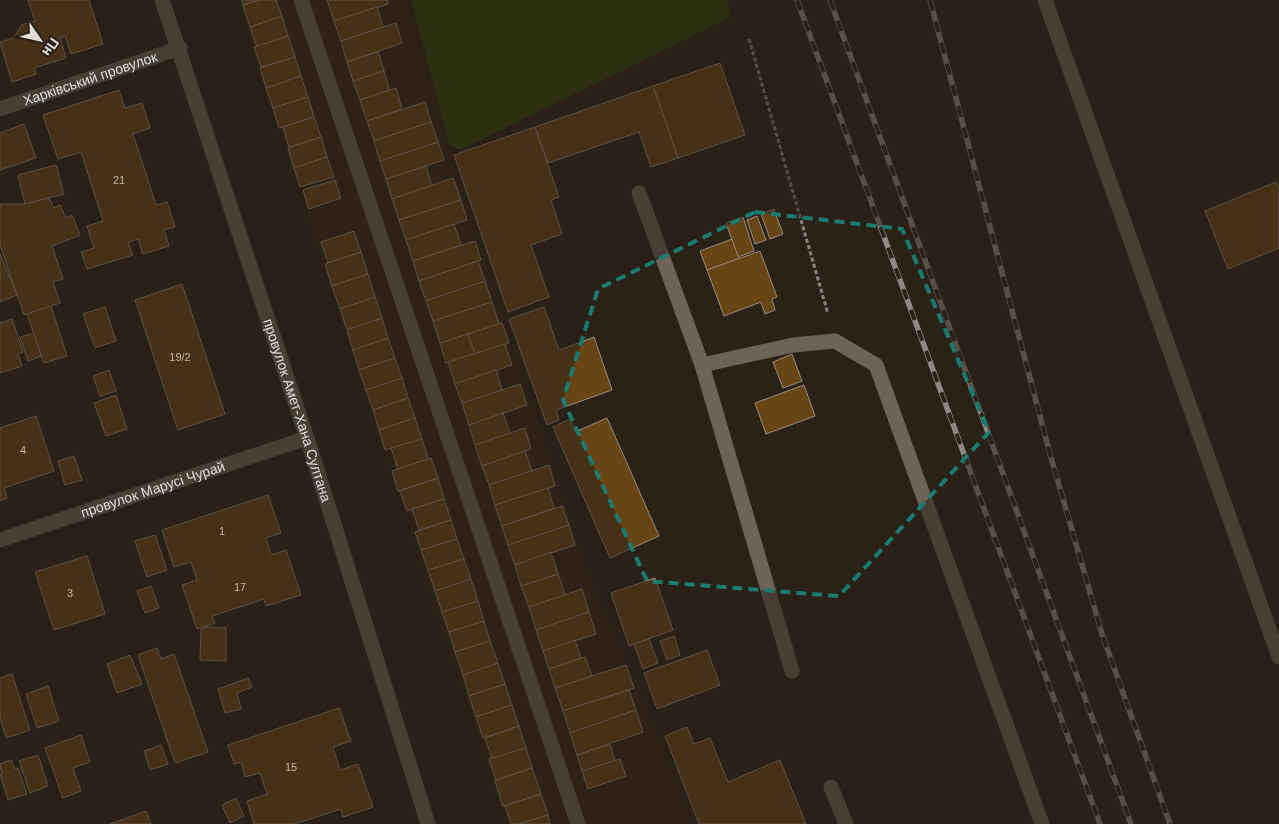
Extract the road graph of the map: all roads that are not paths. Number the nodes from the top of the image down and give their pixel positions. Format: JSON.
{"nodes":[{"id":1,"x":162,"y":0,"type":"edge"},
{"id":2,"x":301,"y":0,"type":"edge"},
{"id":3,"x":1045,"y":0,"type":"edge"},
{"id":4,"x":180,"y":48,"type":"junction"},
{"id":5,"x":0,"y":109,"type":"edge"},
{"id":6,"x":639,"y":193,"type":"dead end"},
{"id":7,"x":702,"y":365,"type":"junction"},
{"id":8,"x":307,"y":438,"type":"junction"},
{"id":9,"x":0,"y":540,"type":"edge"},
{"id":10,"x":1279,"y":657,"type":"edge"},
{"id":11,"x":792,"y":671,"type":"dead end"},
{"id":12,"x":831,"y":787,"type":"dead end"},
{"id":13,"x":428,"y":824,"type":"edge"},
{"id":14,"x":578,"y":824,"type":"edge"},
{"id":15,"x":846,"y":824,"type":"edge"},
{"id":16,"x":1042,"y":824,"type":"edge"}],
"edges":[{"from":1,"to":4,"type":"street","name":"провулок Амет-Хана Султана"},
{"from":2,"to":14,"type":"street"},
{"from":3,"to":10,"type":"street"},
{"from":4,"to":5,"type":"street","name":"Харківський провулок"},
{"from":4,"to":8,"type":"street","name":"провулок Амет-Хана Султана"},
{"from":6,"to":7,"type":"street"},
{"from":7,"to":11,"type":"street"},
{"from":7,"to":16,"type":"street"},
{"from":8,"to":9,"type":"street","name":"провулок Марусі Чурай"},
{"from":8,"to":13,"type":"street","name":"провулок Амет-Хана Султана"},
{"from":12,"to":15,"type":"street"}]}
